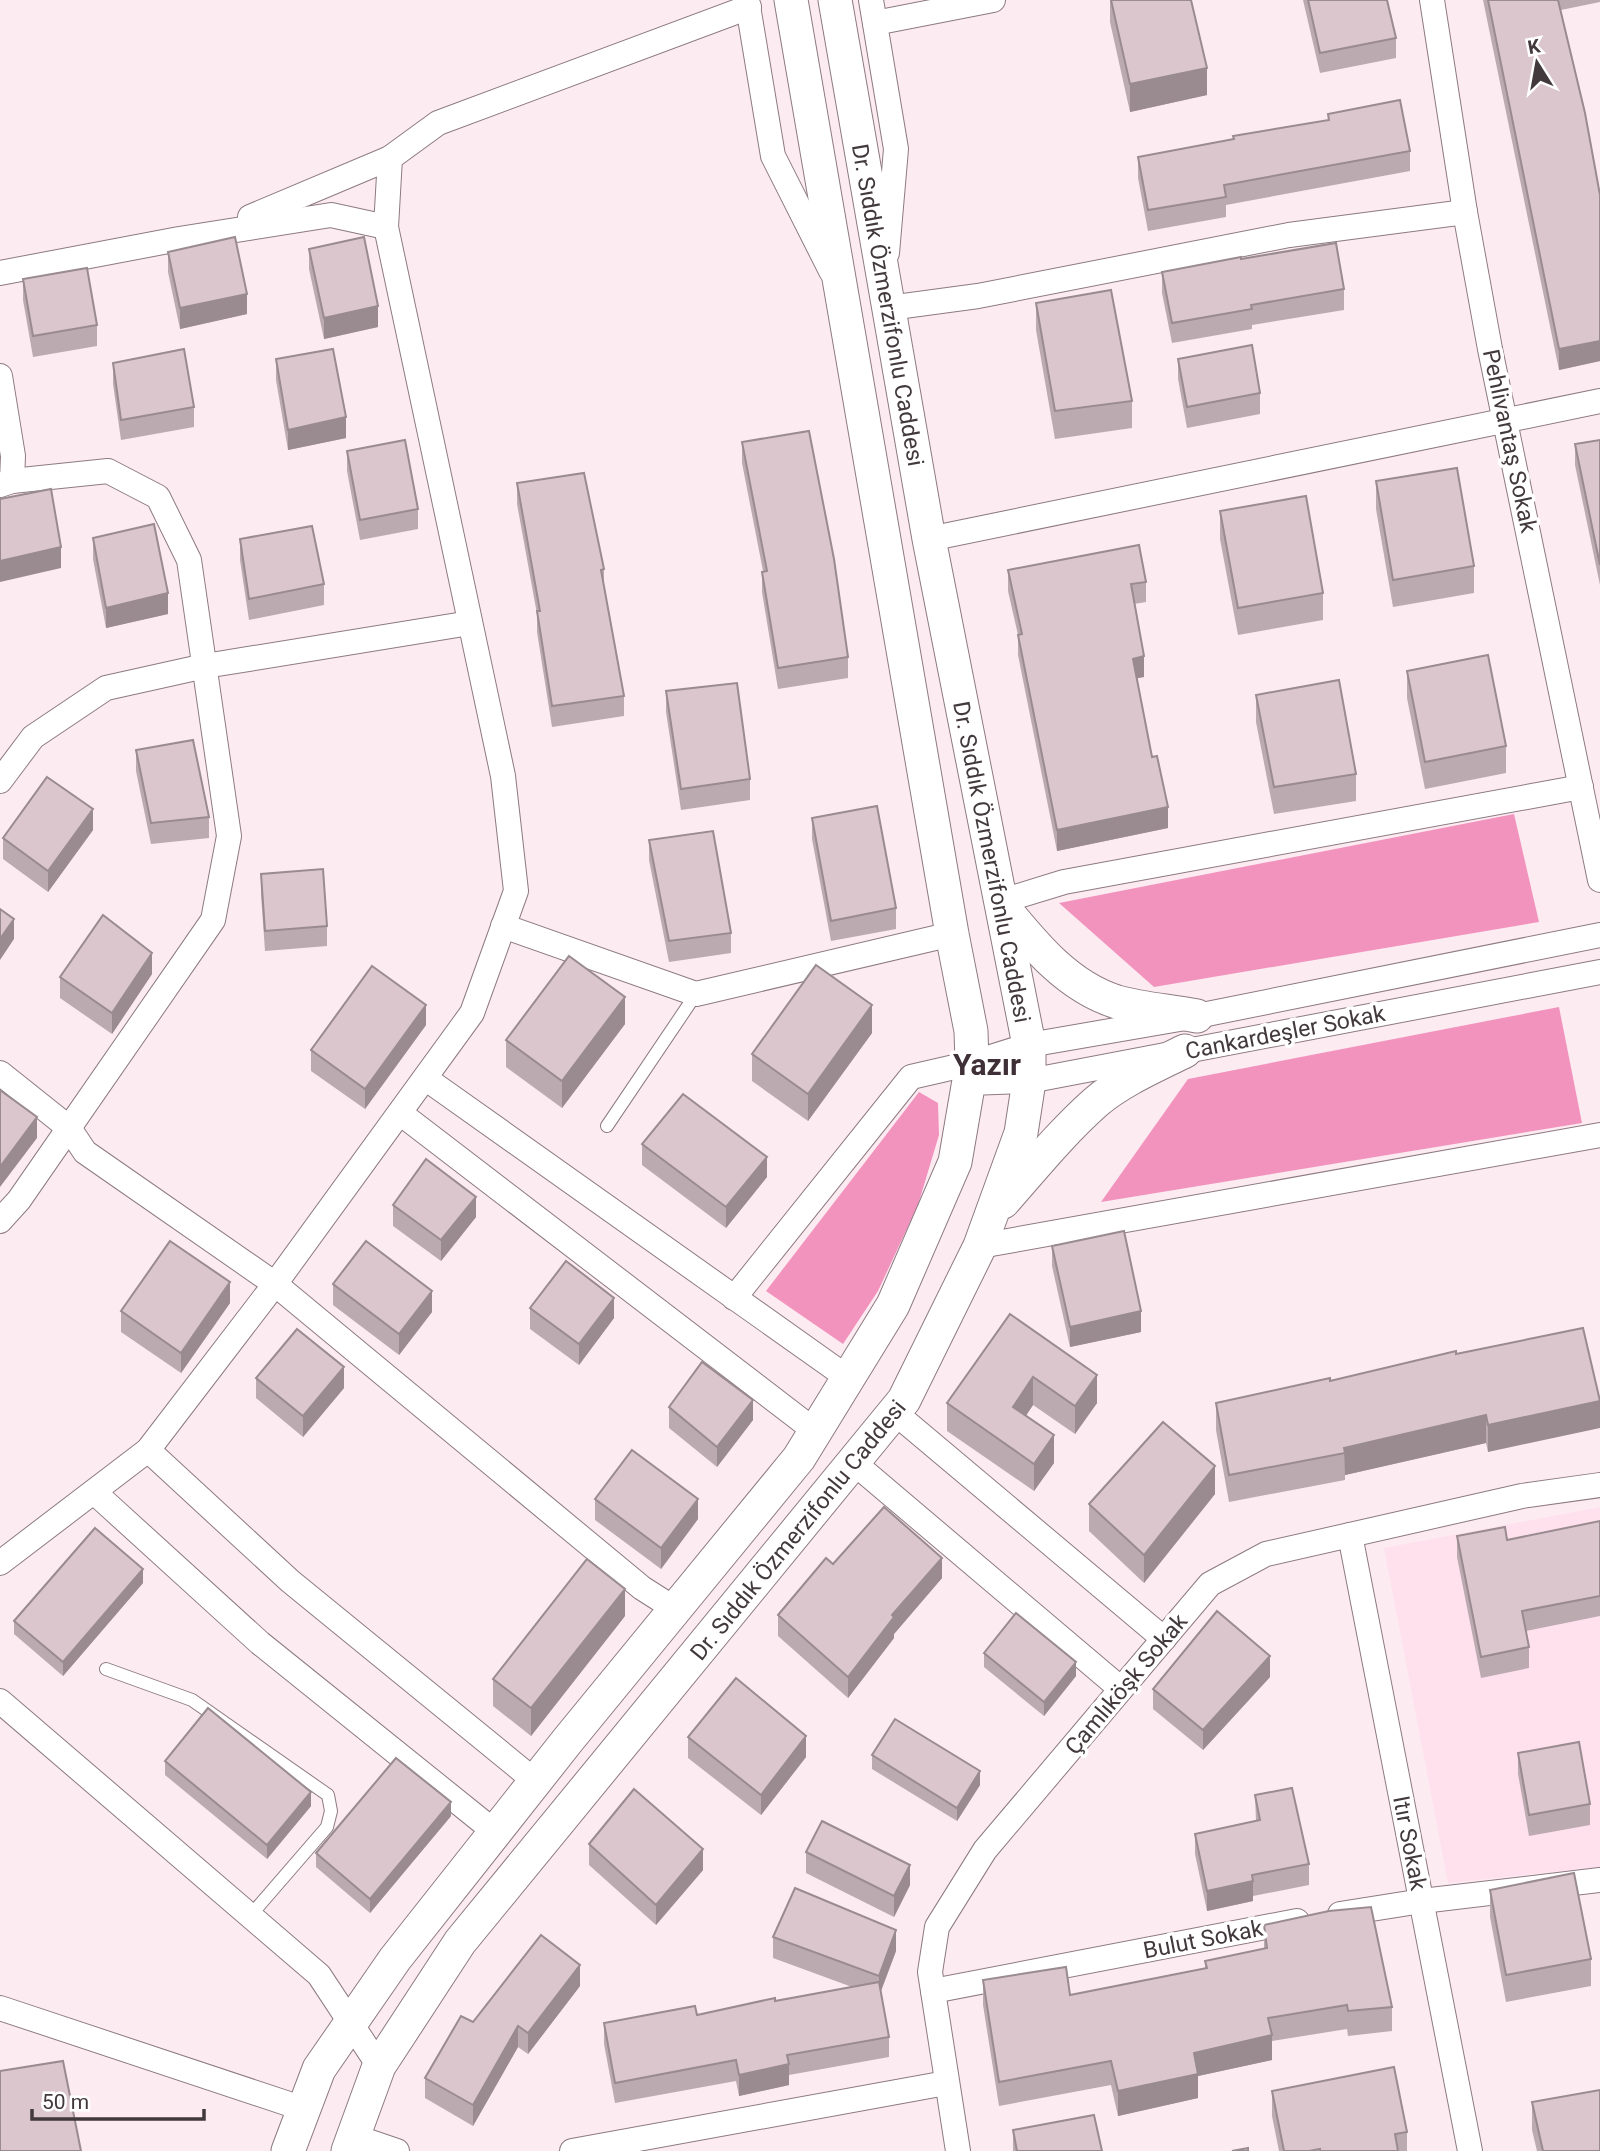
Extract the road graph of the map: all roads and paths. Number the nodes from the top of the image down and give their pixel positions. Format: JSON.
{"nodes":[{"id":1,"x":790,"y":0,"type":"edge"},
{"id":2,"x":835,"y":0,"type":"edge"},
{"id":3,"x":993,"y":0,"type":"edge"},
{"id":4,"x":1432,"y":0,"type":"edge"},
{"id":5,"x":748,"y":3,"type":"edge"},
{"id":6,"x":873,"y":11,"type":"edge"},
{"id":7,"x":390,"y":158,"type":"junction"},
{"id":8,"x":1465,"y":212,"type":"junction"},
{"id":9,"x":386,"y":227,"type":"junction"},
{"id":10,"x":179,"y":239,"type":"junction"},
{"id":11,"x":0,"y":273,"type":"edge"},
{"id":12,"x":842,"y":293,"type":"junction"},
{"id":13,"x":887,"y":295,"type":"junction"},
{"id":14,"x":0,"y":376,"type":"edge"},
{"id":15,"x":1600,"y":401,"type":"edge"},
{"id":16,"x":1505,"y":421,"type":"junction"},
{"id":17,"x":6,"y":483,"type":"edge"},
{"id":18,"x":929,"y":539,"type":"junction"},
{"id":19,"x":470,"y":623,"type":"junction"},
{"id":20,"x":205,"y":666,"type":"junction"},
{"id":21,"x":0,"y":781,"type":"edge"},
{"id":22,"x":1581,"y":787,"type":"junction"},
{"id":23,"x":1600,"y":880,"type":"edge"},
{"id":24,"x":999,"y":902,"type":"junction"},
{"id":25,"x":503,"y":926,"type":"junction"},
{"id":26,"x":952,"y":934,"type":"junction"},
{"id":27,"x":1600,"y":935,"type":"edge"},
{"id":28,"x":1600,"y":972,"type":"edge"},
{"id":29,"x":696,"y":994,"type":"junction"},
{"id":30,"x":1197,"y":1016,"type":"junction"},
{"id":31,"x":1028,"y":1045,"type":"junction"},
{"id":32,"x":1185,"y":1051,"type":"junction"},
{"id":33,"x":0,"y":1073,"type":"edge"},
{"id":34,"x":970,"y":1073,"type":"junction"},
{"id":35,"x":425,"y":1078,"type":"junction"},
{"id":36,"x":1029,"y":1081,"type":"junction"},
{"id":37,"x":400,"y":1113,"type":"junction"},
{"id":38,"x":607,"y":1126,"type":"dead end"},
{"id":39,"x":69,"y":1128,"type":"junction"},
{"id":40,"x":1600,"y":1135,"type":"edge"},
{"id":41,"x":0,"y":1221,"type":"edge"},
{"id":42,"x":985,"y":1231,"type":"junction"},
{"id":43,"x":275,"y":1284,"type":"junction"},
{"id":44,"x":734,"y":1298,"type":"junction"},
{"id":45,"x":848,"y":1378,"type":"junction"},
{"id":46,"x":894,"y":1412,"type":"junction"},
{"id":47,"x":815,"y":1432,"type":"junction"},
{"id":48,"x":148,"y":1450,"type":"junction"},
{"id":49,"x":853,"y":1462,"type":"junction"},
{"id":50,"x":1600,"y":1485,"type":"edge"},
{"id":51,"x":94,"y":1492,"type":"junction"},
{"id":52,"x":1350,"y":1535,"type":"junction"},
{"id":53,"x":0,"y":1563,"type":"edge"},
{"id":54,"x":675,"y":1609,"type":"junction"},
{"id":55,"x":1164,"y":1639,"type":"junction"},
{"id":56,"x":106,"y":1670,"type":"dead end"},
{"id":57,"x":1121,"y":1689,"type":"junction"},
{"id":58,"x":0,"y":1701,"type":"edge"},
{"id":59,"x":536,"y":1781,"type":"junction"},
{"id":60,"x":495,"y":1832,"type":"junction"},
{"id":61,"x":1600,"y":1880,"type":"edge"},
{"id":62,"x":1422,"y":1901,"type":"junction"},
{"id":63,"x":250,"y":1916,"type":"junction"},
{"id":64,"x":933,"y":1991,"type":"junction"},
{"id":65,"x":5,"y":2005,"type":"edge"},
{"id":66,"x":352,"y":2022,"type":"junction"},
{"id":67,"x":379,"y":2066,"type":"junction"},
{"id":68,"x":946,"y":2083,"type":"junction"},
{"id":69,"x":304,"y":2109,"type":"junction"},
{"id":70,"x":351,"y":2144,"type":"edge"},
{"id":71,"x":288,"y":2151,"type":"edge"},
{"id":72,"x":397,"y":2151,"type":"edge"},
{"id":73,"x":572,"y":2151,"type":"edge"},
{"id":74,"x":958,"y":2151,"type":"edge"},
{"id":75,"x":1470,"y":2151,"type":"edge"}],
"edges":[{"from":1,"to":12,"type":"main road","name":"Dr. Sıddık Özmerzifonlu Caddesi"},
{"from":2,"to":13,"type":"main road","name":"Dr. Sıddık Özmerzifonlu Caddesi"},
{"from":3,"to":6,"type":"street"},
{"from":4,"to":8,"type":"street","name":"Pehlivantaş Sokak"},
{"from":5,"to":7,"type":"street"},
{"from":5,"to":12,"type":"street"},
{"from":6,"to":13,"type":"street"},
{"from":7,"to":9,"type":"street"},
{"from":7,"to":10,"type":"street"},
{"from":8,"to":13,"type":"street"},
{"from":8,"to":16,"type":"street","name":"Pehlivantaş Sokak"},
{"from":9,"to":10,"type":"street"},
{"from":9,"to":19,"type":"street"},
{"from":10,"to":11,"type":"street"},
{"from":12,"to":26,"type":"main road","name":"Dr. Sıddık Özmerzifonlu Caddesi"},
{"from":13,"to":18,"type":"main road","name":"Dr. Sıddık Özmerzifonlu Caddesi"},
{"from":14,"to":17,"type":"street"},
{"from":15,"to":16,"type":"street"},
{"from":16,"to":18,"type":"street"},
{"from":16,"to":22,"type":"street","name":"Pehlivantaş Sokak"},
{"from":17,"to":20,"type":"street"},
{"from":18,"to":24,"type":"main road","name":"Dr. Sıddık Özmerzifonlu Caddesi"},
{"from":19,"to":20,"type":"street"},
{"from":19,"to":25,"type":"street"},
{"from":20,"to":21,"type":"street"},
{"from":20,"to":39,"type":"street"},
{"from":22,"to":23,"type":"street","name":"Pehlivantaş Sokak"},
{"from":22,"to":24,"type":"street"},
{"from":24,"to":30,"type":"main road"},
{"from":24,"to":31,"type":"main road","name":"Dr. Sıddık Özmerzifonlu Caddesi"},
{"from":25,"to":29,"type":"street"},
{"from":25,"to":35,"type":"street"},
{"from":26,"to":29,"type":"street"},
{"from":26,"to":34,"type":"main road","name":"Dr. Sıddık Özmerzifonlu Caddesi"},
{"from":27,"to":30,"type":"street","name":"Cankardeşler Sokak"},
{"from":28,"to":32,"type":"street","name":"Cankardeşler Sokak"},
{"from":29,"to":38,"type":"lane"},
{"from":30,"to":31,"type":"street","name":"Cankardeşler Sokak"},
{"from":31,"to":34,"type":"street","name":"Cankardeşler Sokak"},
{"from":31,"to":36,"type":"main road","name":"Dr. Sıddık Özmerzifonlu Caddesi"},
{"from":32,"to":36,"type":"street","name":"Cankardeşler Sokak"},
{"from":32,"to":42,"type":"main road"},
{"from":33,"to":39,"type":"street"},
{"from":34,"to":36,"type":"street","name":"Cankardeşler Sokak"},
{"from":34,"to":44,"type":"street"},
{"from":34,"to":45,"type":"main road","name":"Dr. Sıddık Özmerzifonlu Caddesi"},
{"from":35,"to":37,"type":"street"},
{"from":35,"to":44,"type":"street"},
{"from":36,"to":42,"type":"main road","name":"Dr. Sıddık Özmerzifonlu Caddesi"},
{"from":37,"to":43,"type":"street"},
{"from":37,"to":47,"type":"street"},
{"from":39,"to":41,"type":"street"},
{"from":39,"to":43,"type":"street"},
{"from":40,"to":42,"type":"street"},
{"from":42,"to":46,"type":"main road","name":"Dr. Sıddık Özmerzifonlu Caddesi"},
{"from":43,"to":48,"type":"street"},
{"from":43,"to":54,"type":"street"},
{"from":44,"to":45,"type":"street"},
{"from":45,"to":47,"type":"main road","name":"Dr. Sıddık Özmerzifonlu Caddesi"},
{"from":46,"to":49,"type":"main road","name":"Dr. Sıddık Özmerzifonlu Caddesi"},
{"from":46,"to":55,"type":"street"},
{"from":47,"to":54,"type":"main road","name":"Dr. Sıddık Özmerzifonlu Caddesi"},
{"from":48,"to":51,"type":"street"},
{"from":48,"to":59,"type":"street"},
{"from":49,"to":57,"type":"street"},
{"from":49,"to":67,"type":"main road","name":"Dr. Sıddık Özmerzifonlu Caddesi"},
{"from":50,"to":52,"type":"street","name":"Çamlıköşk Sokak"},
{"from":51,"to":53,"type":"street"},
{"from":51,"to":60,"type":"street"},
{"from":52,"to":55,"type":"street","name":"Çamlıköşk Sokak"},
{"from":52,"to":62,"type":"street","name":"Itır Sokak"},
{"from":54,"to":59,"type":"main road","name":"Dr. Sıddık Özmerzifonlu Caddesi"},
{"from":55,"to":57,"type":"street","name":"Çamlıköşk Sokak"},
{"from":56,"to":63,"type":"lane"},
{"from":57,"to":64,"type":"street","name":"Çamlıköşk Sokak"},
{"from":58,"to":63,"type":"street"},
{"from":59,"to":60,"type":"main road","name":"Dr. Sıddık Özmerzifonlu Caddesi"},
{"from":60,"to":66,"type":"main road","name":"Dr. Sıddık Özmerzifonlu Caddesi"},
{"from":61,"to":62,"type":"street","name":"Bulut Sokak"},
{"from":62,"to":64,"type":"street","name":"Bulut Sokak"},
{"from":62,"to":75,"type":"street","name":"Itır Sokak"},
{"from":63,"to":66,"type":"street"},
{"from":64,"to":68,"type":"street","name":"Çamlıköşk Sokak"},
{"from":65,"to":69,"type":"street"},
{"from":66,"to":67,"type":"street"},
{"from":66,"to":69,"type":"main road","name":"Dr. Sıddık Özmerzifonlu Caddesi"},
{"from":67,"to":70,"type":"main road","name":"Dr. Sıddık Özmerzifonlu Caddesi"},
{"from":68,"to":73,"type":"street"},
{"from":68,"to":74,"type":"street","name":"Çamlıköşk Sokak"},
{"from":69,"to":71,"type":"main road","name":"Dr. Sıddık Özmerzifonlu Caddesi"},
{"from":70,"to":72,"type":"street"}]}
